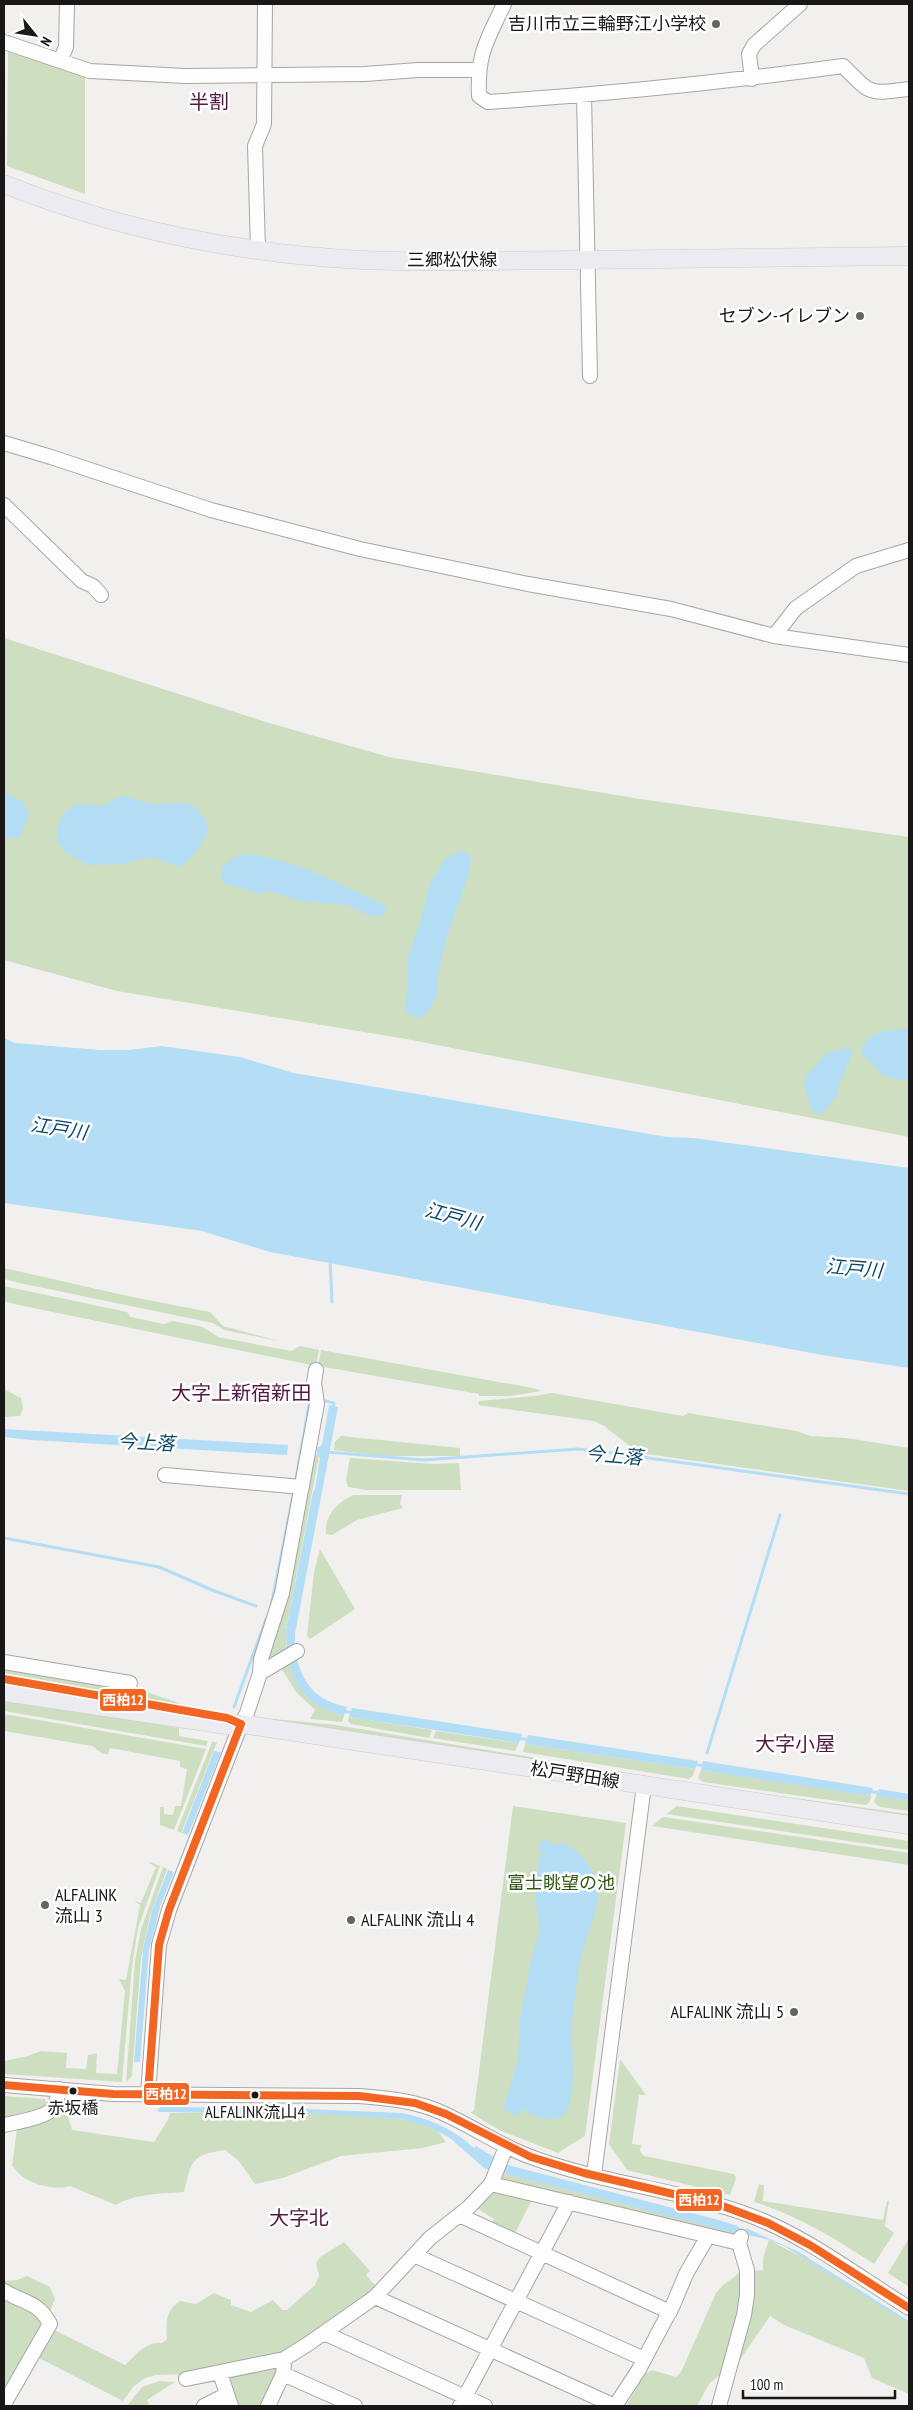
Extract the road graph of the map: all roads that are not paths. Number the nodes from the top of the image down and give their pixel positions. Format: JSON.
{"nodes":[{"id":1,"x":67,"y":4,"type":"edge"},
{"id":2,"x":265,"y":4,"type":"edge"},
{"id":3,"x":504,"y":4,"type":"edge"},
{"id":4,"x":800,"y":4,"type":"edge"},
{"id":5,"x":4,"y":42,"type":"edge"},
{"id":6,"x":60,"y":61,"type":"junction"},
{"id":7,"x":478,"y":70,"type":"junction"},
{"id":8,"x":265,"y":74,"type":"junction"},
{"id":9,"x":752,"y":79,"type":"junction"},
{"id":10,"x":909,"y":89,"type":"edge"},
{"id":11,"x":584,"y":95,"type":"junction"},
{"id":12,"x":4,"y":184,"type":"edge"},
{"id":13,"x":258,"y":249,"type":"junction"},
{"id":14,"x":909,"y":256,"type":"edge"},
{"id":15,"x":589,"y":260,"type":"junction"},
{"id":16,"x":590,"y":376,"type":"dead end"},
{"id":17,"x":4,"y":443,"type":"edge"},
{"id":18,"x":4,"y":505,"type":"edge"},
{"id":19,"x":909,"y":550,"type":"edge"},
{"id":20,"x":101,"y":595,"type":"dead end"},
{"id":21,"x":774,"y":636,"type":"junction"},
{"id":22,"x":909,"y":655,"type":"edge"},
{"id":23,"x":316,"y":1370,"type":"dead end"},
{"id":24,"x":165,"y":1476,"type":"dead end"},
{"id":25,"x":297,"y":1486,"type":"junction"},
{"id":26,"x":292,"y":1655,"type":"dead end"},
{"id":27,"x":4,"y":1662,"type":"edge"},
{"id":28,"x":260,"y":1673,"type":"junction"},
{"id":29,"x":4,"y":1679,"type":"edge"},
{"id":30,"x":130,"y":1682,"type":"dead end"},
{"id":31,"x":4,"y":1692,"type":"edge"},
{"id":32,"x":241,"y":1724,"type":"junction"},
{"id":33,"x":644,"y":1786,"type":"junction"},
{"id":34,"x":909,"y":1825,"type":"edge"},
{"id":35,"x":4,"y":2085,"type":"edge"},
{"id":36,"x":59,"y":2089,"type":"junction"},
{"id":37,"x":148,"y":2094,"type":"junction"},
{"id":38,"x":4,"y":2125,"type":"edge"},
{"id":39,"x":506,"y":2147,"type":"junction"},
{"id":40,"x":496,"y":2173,"type":"junction"},
{"id":41,"x":594,"y":2175,"type":"junction"},
{"id":42,"x":569,"y":2202,"type":"junction"},
{"id":43,"x":459,"y":2215,"type":"junction"},
{"id":44,"x":708,"y":2236,"type":"junction"},
{"id":45,"x":542,"y":2254,"type":"junction"},
{"id":46,"x":414,"y":2255,"type":"junction"},
{"id":47,"x":4,"y":2291,"type":"edge"},
{"id":48,"x":375,"y":2297,"type":"junction"},
{"id":49,"x":516,"y":2302,"type":"junction"},
{"id":50,"x":909,"y":2308,"type":"edge"},
{"id":51,"x":670,"y":2312,"type":"junction"},
{"id":52,"x":324,"y":2333,"type":"junction"},
{"id":53,"x":490,"y":2349,"type":"junction"},
{"id":54,"x":284,"y":2359,"type":"junction"},
{"id":55,"x":644,"y":2360,"type":"junction"},
{"id":56,"x":220,"y":2373,"type":"junction"},
{"id":57,"x":283,"y":2374,"type":"junction"},
{"id":58,"x":186,"y":2379,"type":"dead end"},
{"id":59,"x":229,"y":2400,"type":"edge"},
{"id":60,"x":462,"y":2402,"type":"edge"},
{"id":61,"x":4,"y":2404,"type":"edge"},
{"id":62,"x":204,"y":2406,"type":"edge"},
{"id":63,"x":268,"y":2406,"type":"edge"},
{"id":64,"x":355,"y":2406,"type":"edge"},
{"id":65,"x":485,"y":2406,"type":"edge"},
{"id":66,"x":615,"y":2406,"type":"edge"},
{"id":67,"x":719,"y":2406,"type":"edge"}],
"edges":[{"from":1,"to":6,"type":"street"},
{"from":2,"to":8,"type":"street"},
{"from":3,"to":7,"type":"street"},
{"from":4,"to":9,"type":"street"},
{"from":5,"to":6,"type":"street"},
{"from":6,"to":8,"type":"street"},
{"from":7,"to":8,"type":"street"},
{"from":7,"to":11,"type":"street"},
{"from":8,"to":13,"type":"street"},
{"from":9,"to":10,"type":"street"},
{"from":9,"to":11,"type":"street"},
{"from":11,"to":15,"type":"street"},
{"from":12,"to":13,"type":"main road","name":"三郷松伏線"},
{"from":13,"to":15,"type":"main road","name":"三郷松伏線"},
{"from":14,"to":15,"type":"main road","name":"三郷松伏線"},
{"from":15,"to":16,"type":"street"},
{"from":17,"to":21,"type":"street"},
{"from":18,"to":20,"type":"street"},
{"from":19,"to":21,"type":"street"},
{"from":21,"to":22,"type":"street"},
{"from":23,"to":25,"type":"street"},
{"from":24,"to":25,"type":"street"},
{"from":25,"to":28,"type":"street"},
{"from":26,"to":28,"type":"street"},
{"from":27,"to":30,"type":"street"},
{"from":28,"to":32,"type":"street"},
{"from":29,"to":32,"type":"main road","name":"松戸野田線"},
{"from":31,"to":32,"type":"main road","name":"松戸野田線"},
{"from":32,"to":33,"type":"main road","name":"松戸野田線"},
{"from":32,"to":37,"type":"street"},
{"from":33,"to":34,"type":"main road","name":"松戸野田線"},
{"from":33,"to":41,"type":"street"},
{"from":35,"to":36,"type":"street"},
{"from":36,"to":37,"type":"street"},
{"from":36,"to":38,"type":"street"},
{"from":37,"to":39,"type":"street"},
{"from":39,"to":40,"type":"street"},
{"from":39,"to":41,"type":"street"},
{"from":40,"to":42,"type":"street"},
{"from":40,"to":43,"type":"street"},
{"from":41,"to":50,"type":"street"},
{"from":42,"to":44,"type":"street"},
{"from":42,"to":45,"type":"street"},
{"from":43,"to":45,"type":"street"},
{"from":43,"to":46,"type":"street"},
{"from":44,"to":51,"type":"street"},
{"from":44,"to":67,"type":"street"},
{"from":45,"to":49,"type":"street"},
{"from":45,"to":51,"type":"street"},
{"from":46,"to":48,"type":"street"},
{"from":46,"to":49,"type":"street"},
{"from":47,"to":61,"type":"street"},
{"from":48,"to":52,"type":"street"},
{"from":48,"to":53,"type":"street"},
{"from":49,"to":53,"type":"street"},
{"from":49,"to":55,"type":"street"},
{"from":51,"to":55,"type":"street"},
{"from":52,"to":54,"type":"street"},
{"from":52,"to":60,"type":"street"},
{"from":53,"to":60,"type":"street"},
{"from":53,"to":66,"type":"street"},
{"from":54,"to":56,"type":"street"},
{"from":54,"to":57,"type":"street"},
{"from":55,"to":66,"type":"street"},
{"from":56,"to":58,"type":"street"},
{"from":56,"to":59,"type":"street"},
{"from":57,"to":63,"type":"street"},
{"from":57,"to":64,"type":"street"},
{"from":59,"to":62,"type":"street"},
{"from":60,"to":65,"type":"street"}]}
